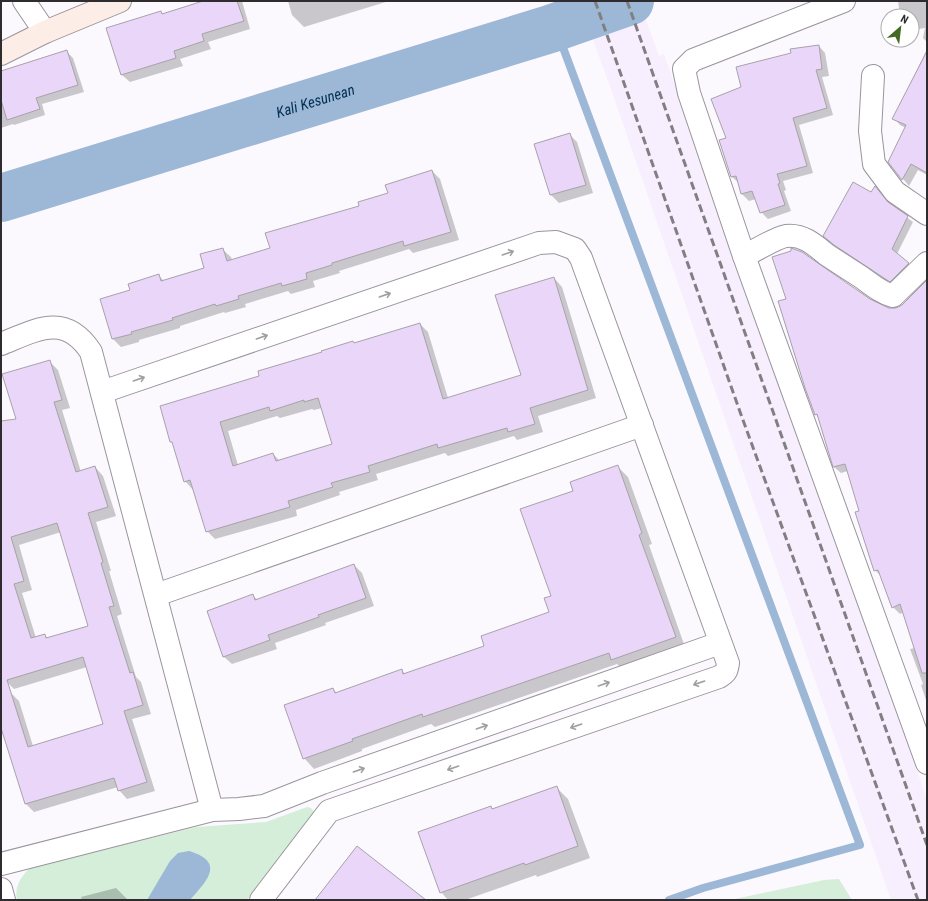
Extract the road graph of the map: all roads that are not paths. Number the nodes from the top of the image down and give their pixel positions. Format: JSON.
{"nodes":[{"id":1,"x":24,"y":1,"type":"edge"},
{"id":2,"x":120,"y":1,"type":"edge"},
{"id":3,"x":844,"y":1,"type":"edge"},
{"id":4,"x":45,"y":32,"type":"junction"},
{"id":5,"x":1,"y":54,"type":"edge"},
{"id":6,"x":873,"y":76,"type":"dead end"},
{"id":7,"x":927,"y":214,"type":"edge"},
{"id":8,"x":744,"y":256,"type":"junction"},
{"id":9,"x":927,"y":263,"type":"edge"},
{"id":10,"x":1,"y":344,"type":"edge"},
{"id":11,"x":102,"y":392,"type":"junction"},
{"id":12,"x":642,"y":425,"type":"junction"},
{"id":13,"x":156,"y":595,"type":"junction"},
{"id":14,"x":720,"y":643,"type":"junction"},
{"id":15,"x":927,"y":763,"type":"edge"},
{"id":16,"x":322,"y":783,"type":"junction"},
{"id":17,"x":212,"y":810,"type":"junction"},
{"id":18,"x":329,"y":810,"type":"junction"},
{"id":19,"x":1,"y":864,"type":"edge"},
{"id":20,"x":1,"y":889,"type":"edge"},
{"id":21,"x":4,"y":900,"type":"edge"},
{"id":22,"x":261,"y":900,"type":"edge"}],
"edges":[{"from":1,"to":4,"type":"street"},
{"from":2,"to":4,"type":"street"},
{"from":3,"to":8,"type":"street"},
{"from":4,"to":5,"type":"street"},
{"from":6,"to":7,"type":"street"},
{"from":8,"to":9,"type":"street"},
{"from":8,"to":15,"type":"street"},
{"from":10,"to":11,"type":"street"},
{"from":11,"to":12,"type":"street","one_way":true},
{"from":11,"to":13,"type":"street"},
{"from":12,"to":13,"type":"street"},
{"from":12,"to":14,"type":"street"},
{"from":13,"to":17,"type":"street"},
{"from":16,"to":14,"type":"street","one_way":true},
{"from":14,"to":18,"type":"street","one_way":true},
{"from":16,"to":17,"type":"street"},
{"from":16,"to":18,"type":"street"},
{"from":17,"to":19,"type":"street"},
{"from":18,"to":22,"type":"street"},
{"from":20,"to":21,"type":"street"}]}
